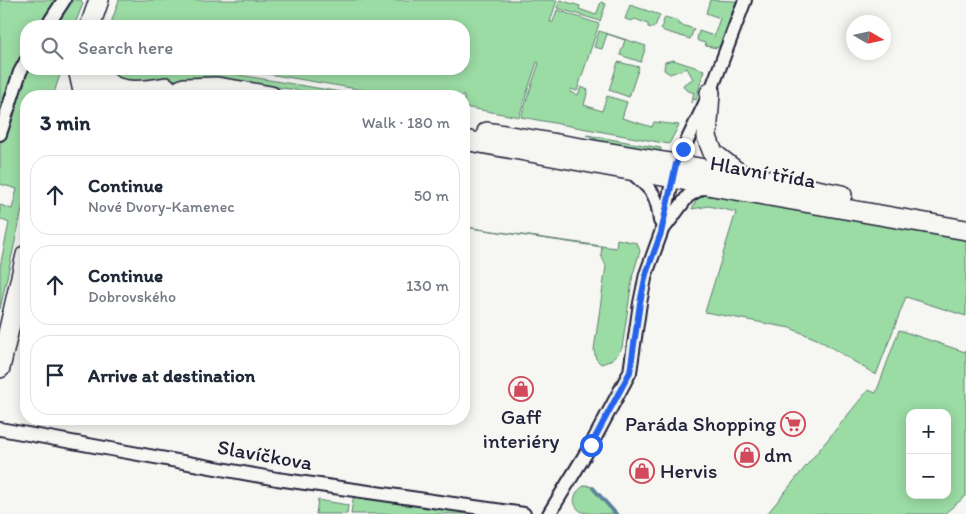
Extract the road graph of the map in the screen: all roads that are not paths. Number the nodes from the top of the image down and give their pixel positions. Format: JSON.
{"nodes":[{"id":1,"x":64,"y":0,"type":"edge"},
{"id":2,"x":99,"y":0,"type":"edge"},
{"id":3,"x":745,"y":0,"type":"edge"},
{"id":4,"x":50,"y":20,"type":"edge"},
{"id":5,"x":92,"y":20,"type":"edge"},
{"id":6,"x":20,"y":72,"type":"edge"},
{"id":7,"x":79,"y":75,"type":"edge"},
{"id":8,"x":93,"y":75,"type":"edge"},
{"id":9,"x":102,"y":75,"type":"edge"},
{"id":10,"x":184,"y":88,"type":"junction"},
{"id":11,"x":83,"y":90,"type":"edge"},
{"id":12,"x":98,"y":90,"type":"edge"},
{"id":13,"x":126,"y":90,"type":"edge"},
{"id":14,"x":150,"y":90,"type":"edge"},
{"id":15,"x":180,"y":90,"type":"edge"},
{"id":16,"x":230,"y":90,"type":"edge"},
{"id":17,"x":710,"y":93,"type":"junction"},
{"id":18,"x":470,"y":129,"type":"edge"},
{"id":19,"x":0,"y":134,"type":"edge"},
{"id":20,"x":470,"y":141,"type":"edge"},
{"id":21,"x":627,"y":170,"type":"junction"},
{"id":22,"x":675,"y":171,"type":"junction"},
{"id":23,"x":741,"y":175,"type":"junction"},
{"id":24,"x":707,"y":185,"type":"junction"},
{"id":25,"x":966,"y":217,"type":"edge"},
{"id":26,"x":966,"y":230,"type":"edge"},
{"id":27,"x":661,"y":233,"type":"junction"},
{"id":28,"x":20,"y":281,"type":"edge"},
{"id":29,"x":0,"y":368,"type":"edge"},
{"id":30,"x":0,"y":429,"type":"edge"},
{"id":31,"x":524,"y":514,"type":"edge"},
{"id":32,"x":549,"y":514,"type":"edge"}],
"edges":[{"from":1,"to":4,"type":"street"},
{"from":2,"to":5,"type":"main road"},
{"from":3,"to":17,"type":"street"},
{"from":6,"to":19,"type":"street"},
{"from":7,"to":11,"type":"main road"},
{"from":8,"to":12,"type":"main road"},
{"from":9,"to":13,"type":"main road"},
{"from":10,"to":14,"type":"main road"},
{"from":10,"to":15,"type":"main road"},
{"from":10,"to":16,"type":"main road"},
{"from":17,"to":22,"type":"street"},
{"from":17,"to":23,"type":"main road"},
{"from":18,"to":22,"type":"main road","name":"Hlavní třída"},
{"from":20,"to":21,"type":"main road","name":"Hlavní třída"},
{"from":21,"to":22,"type":"main road","name":"Hlavní třída"},
{"from":21,"to":27,"type":"street"},
{"from":22,"to":23,"type":"main road","name":"Hlavní třída"},
{"from":22,"to":24,"type":"main road","name":"Hlavní třída"},
{"from":22,"to":27,"type":"street"},
{"from":23,"to":25,"type":"main road","name":"Hlavní třída"},
{"from":24,"to":26,"type":"main road","name":"Hlavní třída"},
{"from":24,"to":27,"type":"street"},
{"from":27,"to":32,"type":"street"},
{"from":28,"to":29,"type":"main road"},
{"from":30,"to":31,"type":"street","name":"Slavíčkova"}]}
